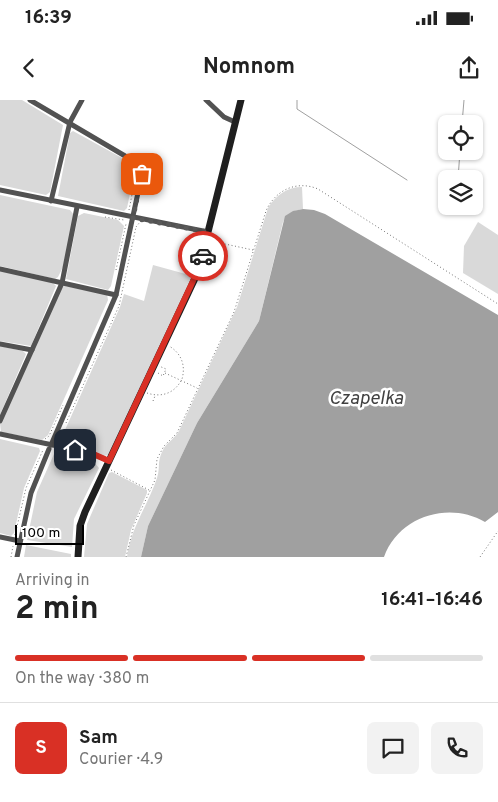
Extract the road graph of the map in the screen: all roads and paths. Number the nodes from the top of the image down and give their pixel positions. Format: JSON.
{"nodes":[{"id":1,"x":30,"y":100,"type":"edge"},
{"id":2,"x":82,"y":100,"type":"edge"},
{"id":3,"x":206,"y":100,"type":"edge"},
{"id":4,"x":241,"y":100,"type":"edge"},
{"id":5,"x":70,"y":122,"type":"junction"},
{"id":6,"x":235,"y":122,"type":"junction"},
{"id":7,"x":139,"y":168,"type":"junction"},
{"id":8,"x":0,"y":190,"type":"edge"},
{"id":9,"x":52,"y":200,"type":"junction"},
{"id":10,"x":77,"y":206,"type":"junction"},
{"id":11,"x":129,"y":210,"type":"dead end"},
{"id":12,"x":99,"y":215,"type":"dead end"},
{"id":13,"x":133,"y":218,"type":"junction"},
{"id":14,"x":124,"y":220,"type":"dead end"},
{"id":15,"x":126,"y":224,"type":"dead end"},
{"id":16,"x":208,"y":232,"type":"junction"},
{"id":17,"x":211,"y":241,"type":"dead end"},
{"id":18,"x":254,"y":250,"type":"junction"},
{"id":19,"x":0,"y":269,"type":"edge"},
{"id":20,"x":115,"y":277,"type":"dead end"},
{"id":21,"x":62,"y":283,"type":"junction"},
{"id":22,"x":116,"y":295,"type":"junction"},
{"id":23,"x":498,"y":304,"type":"edge"},
{"id":24,"x":0,"y":344,"type":"edge"},
{"id":25,"x":168,"y":346,"type":"dead end"},
{"id":26,"x":32,"y":350,"type":"junction"},
{"id":27,"x":158,"y":366,"type":"dead end"},
{"id":28,"x":156,"y":372,"type":"dead end"},
{"id":29,"x":165,"y":373,"type":"junction"},
{"id":30,"x":182,"y":381,"type":"junction"},
{"id":31,"x":198,"y":388,"type":"junction"},
{"id":32,"x":146,"y":392,"type":"dead end"},
{"id":33,"x":155,"y":395,"type":"junction"},
{"id":34,"x":152,"y":401,"type":"dead end"},
{"id":35,"x":0,"y":421,"type":"edge"},
{"id":36,"x":0,"y":434,"type":"edge"},
{"id":37,"x":41,"y":446,"type":"dead end"},
{"id":38,"x":47,"y":448,"type":"junction"},
{"id":39,"x":109,"y":461,"type":"junction"},
{"id":40,"x":110,"y":470,"type":"dead end"},
{"id":41,"x":150,"y":490,"type":"junction"},
{"id":42,"x":498,"y":531,"type":"edge"},
{"id":43,"x":0,"y":537,"type":"edge"},
{"id":44,"x":20,"y":541,"type":"junction"},
{"id":45,"x":17,"y":557,"type":"edge"},
{"id":46,"x":78,"y":557,"type":"edge"},
{"id":47,"x":126,"y":557,"type":"edge"},
{"id":48,"x":480,"y":557,"type":"edge"}],
"edges":[{"from":1,"to":5,"type":"street"},
{"from":2,"to":5,"type":"street"},
{"from":3,"to":6,"type":"street"},
{"from":4,"to":6,"type":"street"},
{"from":5,"to":7,"type":"street"},
{"from":5,"to":9,"type":"street"},
{"from":6,"to":16,"type":"street"},
{"from":7,"to":11,"type":"path"},
{"from":7,"to":13,"type":"street"},
{"from":8,"to":9,"type":"street"},
{"from":9,"to":10,"type":"street"},
{"from":10,"to":13,"type":"street"},
{"from":10,"to":21,"type":"street"},
{"from":12,"to":14,"type":"path"},
{"from":13,"to":16,"type":"street"},
{"from":13,"to":22,"type":"street"},
{"from":15,"to":20,"type":"path"},
{"from":16,"to":39,"type":"street"},
{"from":17,"to":18,"type":"path"},
{"from":18,"to":23,"type":"path"},
{"from":18,"to":31,"type":"path"},
{"from":19,"to":21,"type":"street"},
{"from":21,"to":22,"type":"street"},
{"from":21,"to":26,"type":"street"},
{"from":22,"to":38,"type":"street"},
{"from":24,"to":26,"type":"street"},
{"from":25,"to":30,"type":"path"},
{"from":26,"to":35,"type":"street"},
{"from":27,"to":29,"type":"path"},
{"from":28,"to":29,"type":"path"},
{"from":29,"to":30,"type":"path"},
{"from":30,"to":31,"type":"path"},
{"from":30,"to":33,"type":"path"},
{"from":31,"to":41,"type":"path"},
{"from":32,"to":33,"type":"path"},
{"from":33,"to":34,"type":"path"},
{"from":36,"to":38,"type":"street"},
{"from":37,"to":38,"type":"path"},
{"from":38,"to":39,"type":"street"},
{"from":38,"to":44,"type":"street"},
{"from":39,"to":46,"type":"street"},
{"from":40,"to":41,"type":"path"},
{"from":41,"to":47,"type":"path"},
{"from":42,"to":48,"type":"path"},
{"from":43,"to":44,"type":"street"},
{"from":44,"to":45,"type":"street"}]}
